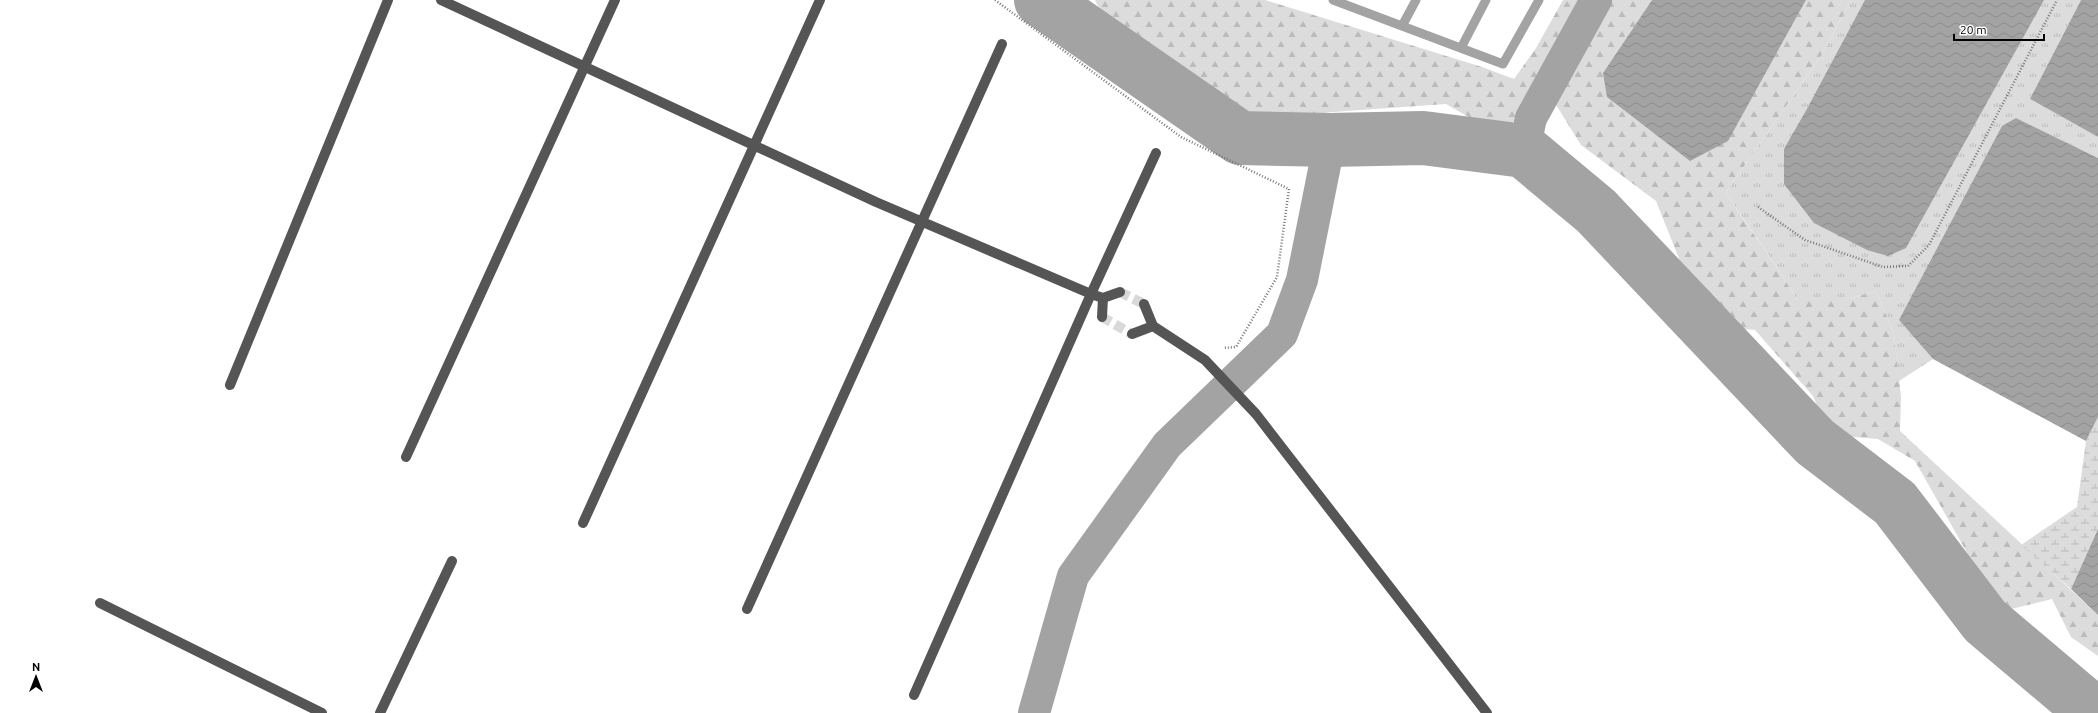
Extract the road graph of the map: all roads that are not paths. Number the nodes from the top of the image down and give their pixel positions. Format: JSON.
{"nodes":[{"id":1,"x":388,"y":0,"type":"edge"},
{"id":2,"x":441,"y":0,"type":"edge"},
{"id":3,"x":615,"y":0,"type":"edge"},
{"id":4,"x":820,"y":0,"type":"edge"},
{"id":5,"x":1002,"y":44,"type":"dead end"},
{"id":6,"x":584,"y":68,"type":"junction"},
{"id":7,"x":754,"y":146,"type":"junction"},
{"id":8,"x":1156,"y":153,"type":"dead end"},
{"id":9,"x":923,"y":221,"type":"junction"},
{"id":10,"x":1120,"y":292,"type":"tunnel mouth"},
{"id":11,"x":1091,"y":294,"type":"junction"},
{"id":12,"x":1102,"y":298,"type":"junction"},
{"id":13,"x":1144,"y":304,"type":"tunnel mouth"},
{"id":14,"x":1102,"y":317,"type":"dead end"},
{"id":15,"x":1153,"y":326,"type":"junction"},
{"id":16,"x":1132,"y":334,"type":"dead end"},
{"id":17,"x":230,"y":385,"type":"dead end"},
{"id":18,"x":406,"y":457,"type":"dead end"},
{"id":19,"x":583,"y":523,"type":"dead end"},
{"id":20,"x":452,"y":561,"type":"dead end"},
{"id":21,"x":100,"y":603,"type":"dead end"},
{"id":22,"x":747,"y":609,"type":"dead end"},
{"id":23,"x":914,"y":695,"type":"dead end"},
{"id":24,"x":322,"y":713,"type":"edge"},
{"id":25,"x":380,"y":713,"type":"edge"},
{"id":26,"x":1487,"y":713,"type":"edge"}],
"edges":[{"from":1,"to":17,"type":"street"},
{"from":2,"to":6,"type":"street"},
{"from":3,"to":6,"type":"street"},
{"from":4,"to":7,"type":"street"},
{"from":5,"to":9,"type":"street"},
{"from":6,"to":7,"type":"street"},
{"from":6,"to":18,"type":"street"},
{"from":7,"to":9,"type":"street"},
{"from":7,"to":19,"type":"street"},
{"from":8,"to":11,"type":"street"},
{"from":9,"to":11,"type":"street"},
{"from":9,"to":22,"type":"street"},
{"from":10,"to":12,"type":"street"},
{"from":11,"to":12,"type":"street"},
{"from":11,"to":23,"type":"street"},
{"from":12,"to":14,"type":"street"},
{"from":13,"to":15,"type":"street"},
{"from":15,"to":16,"type":"street"},
{"from":15,"to":26,"type":"street"},
{"from":20,"to":25,"type":"street"},
{"from":21,"to":24,"type":"street"}]}
